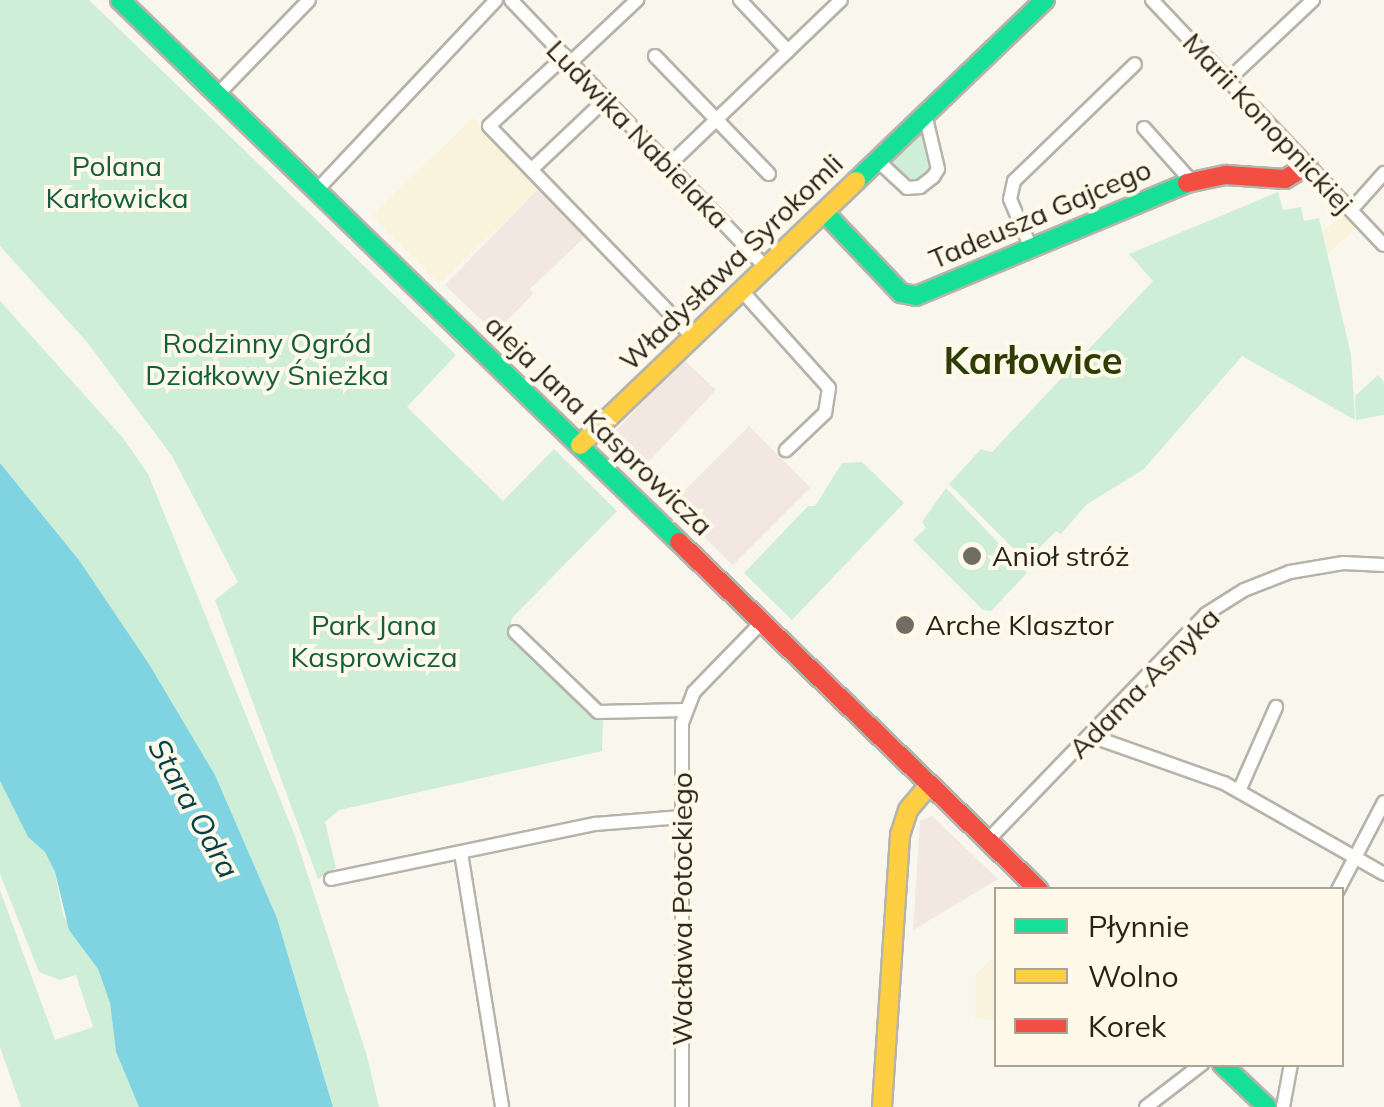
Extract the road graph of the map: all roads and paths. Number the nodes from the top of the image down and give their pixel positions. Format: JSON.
{"nodes":[{"id":1,"x":120,"y":0,"type":"edge"},
{"id":2,"x":309,"y":0,"type":"edge"},
{"id":3,"x":496,"y":0,"type":"edge"},
{"id":4,"x":510,"y":0,"type":"edge"},
{"id":5,"x":637,"y":0,"type":"edge"},
{"id":6,"x":740,"y":0,"type":"edge"},
{"id":7,"x":841,"y":0,"type":"edge"},
{"id":8,"x":1045,"y":0,"type":"edge"},
{"id":9,"x":1152,"y":0,"type":"edge"},
{"id":10,"x":1313,"y":0,"type":"edge"},
{"id":11,"x":788,"y":52,"type":"junction"},
{"id":12,"x":654,"y":56,"type":"dead end"},
{"id":13,"x":568,"y":59,"type":"junction"},
{"id":14,"x":1135,"y":64,"type":"dead end"},
{"id":15,"x":1228,"y":80,"type":"junction"},
{"id":16,"x":217,"y":95,"type":"junction"},
{"id":17,"x":606,"y":99,"type":"junction"},
{"id":18,"x":925,"y":114,"type":"junction"},
{"id":19,"x":716,"y":120,"type":"junction"},
{"id":20,"x":1144,"y":128,"type":"dead end"},
{"id":21,"x":877,"y":160,"type":"junction"},
{"id":22,"x":1308,"y":164,"type":"junction"},
{"id":23,"x":669,"y":165,"type":"junction"},
{"id":24,"x":532,"y":170,"type":"junction"},
{"id":25,"x":769,"y":174,"type":"dead end"},
{"id":26,"x":1384,"y":174,"type":"edge"},
{"id":27,"x":1192,"y":180,"type":"junction"},
{"id":28,"x":317,"y":190,"type":"junction"},
{"id":29,"x":1351,"y":210,"type":"junction"},
{"id":30,"x":824,"y":212,"type":"junction"},
{"id":31,"x":1384,"y":246,"type":"edge"},
{"id":32,"x":1031,"y":248,"type":"junction"},
{"id":33,"x":766,"y":268,"type":"junction"},
{"id":34,"x":742,"y":291,"type":"junction"},
{"id":35,"x":693,"y":337,"type":"junction"},
{"id":36,"x":580,"y":445,"type":"junction"},
{"id":37,"x":786,"y":450,"type":"dead end"},
{"id":38,"x":1384,"y":565,"type":"edge"},
{"id":39,"x":762,"y":622,"type":"junction"},
{"id":40,"x":515,"y":632,"type":"dead end"},
{"id":41,"x":1276,"y":708,"type":"dead end"},
{"id":42,"x":685,"y":710,"type":"junction"},
{"id":43,"x":1091,"y":736,"type":"junction"},
{"id":44,"x":930,"y":784,"type":"junction"},
{"id":45,"x":1239,"y":790,"type":"junction"},
{"id":46,"x":1384,"y":802,"type":"edge"},
{"id":47,"x":682,"y":816,"type":"junction"},
{"id":48,"x":988,"y":840,"type":"junction"},
{"id":49,"x":461,"y":853,"type":"junction"},
{"id":50,"x":1355,"y":854,"type":"junction"},
{"id":51,"x":1384,"y":874,"type":"edge"},
{"id":52,"x":331,"y":878,"type":"dead end"},
{"id":53,"x":1036,"y":887,"type":"edge"},
{"id":54,"x":1339,"y":887,"type":"edge"},
{"id":55,"x":1198,"y":1067,"type":"edge"},
{"id":56,"x":1225,"y":1067,"type":"edge"},
{"id":57,"x":1290,"y":1067,"type":"edge"},
{"id":58,"x":502,"y":1107,"type":"edge"},
{"id":59,"x":682,"y":1107,"type":"edge"},
{"id":60,"x":882,"y":1107,"type":"edge"},
{"id":61,"x":1146,"y":1107,"type":"edge"},
{"id":62,"x":1268,"y":1107,"type":"edge"},
{"id":63,"x":1283,"y":1107,"type":"edge"}],
"edges":[{"from":1,"to":16,"type":"street","name":"aleja Jana Kasprowicza"},
{"from":2,"to":16,"type":"street"},
{"from":3,"to":28,"type":"street"},
{"from":4,"to":13,"type":"street","name":"Ludwika Nabielaka"},
{"from":5,"to":13,"type":"street"},
{"from":6,"to":11,"type":"street"},
{"from":7,"to":11,"type":"street"},
{"from":8,"to":18,"type":"street","name":"Władysława Syrokomli"},
{"from":9,"to":15,"type":"street","name":"Marii Konopnickiej"},
{"from":10,"to":15,"type":"street"},
{"from":11,"to":19,"type":"street"},
{"from":12,"to":19,"type":"street"},
{"from":13,"to":17,"type":"street","name":"Ludwika Nabielaka"},
{"from":13,"to":24,"type":"street"},
{"from":14,"to":32,"type":"street"},
{"from":15,"to":22,"type":"street","name":"Marii Konopnickiej"},
{"from":16,"to":28,"type":"street","name":"aleja Jana Kasprowicza"},
{"from":17,"to":23,"type":"street","name":"Ludwika Nabielaka"},
{"from":17,"to":24,"type":"street"},
{"from":18,"to":21,"type":"street","name":"Władysława Syrokomli"},
{"from":18,"to":21,"type":"street","name":"Władysława Syrokomli"},
{"from":19,"to":23,"type":"street"},
{"from":19,"to":25,"type":"street"},
{"from":20,"to":27,"type":"street","name":"Tadeusza Gajcego"},
{"from":21,"to":30,"type":"street","name":"Władysława Syrokomli"},
{"from":22,"to":27,"type":"street","name":"Tadeusza Gajcego"},
{"from":22,"to":29,"type":"street","name":"Marii Konopnickiej"},
{"from":23,"to":33,"type":"street","name":"Ludwika Nabielaka"},
{"from":24,"to":35,"type":"street"},
{"from":26,"to":29,"type":"street"},
{"from":27,"to":32,"type":"street","name":"Tadeusza Gajcego"},
{"from":28,"to":36,"type":"street","name":"aleja Jana Kasprowicza"},
{"from":29,"to":31,"type":"street","name":"Marii Konopnickiej"},
{"from":30,"to":32,"type":"street","name":"Tadeusza Gajcego"},
{"from":30,"to":33,"type":"street","name":"Władysława Syrokomli"},
{"from":33,"to":34,"type":"street","name":"Władysława Syrokomli"},
{"from":34,"to":35,"type":"street","name":"Władysława Syrokomli"},
{"from":34,"to":37,"type":"street"},
{"from":35,"to":36,"type":"street","name":"Władysława Syrokomli"},
{"from":36,"to":39,"type":"street","name":"aleja Jana Kasprowicza"},
{"from":38,"to":43,"type":"street","name":"Adama Asnyka"},
{"from":39,"to":42,"type":"street"},
{"from":39,"to":44,"type":"street","name":"aleja Jana Kasprowicza"},
{"from":40,"to":42,"type":"street"},
{"from":41,"to":45,"type":"street"},
{"from":42,"to":47,"type":"street","name":"Wacława Potockiego"},
{"from":43,"to":45,"type":"street"},
{"from":43,"to":48,"type":"street","name":"Adama Asnyka"},
{"from":44,"to":48,"type":"street","name":"aleja Jana Kasprowicza"},
{"from":44,"to":60,"type":"street"},
{"from":45,"to":50,"type":"street"},
{"from":46,"to":50,"type":"street"},
{"from":47,"to":49,"type":"street"},
{"from":47,"to":59,"type":"street","name":"Wacława Potockiego"},
{"from":48,"to":53,"type":"street","name":"aleja Jana Kasprowicza"},
{"from":49,"to":52,"type":"street"},
{"from":49,"to":58,"type":"street"},
{"from":50,"to":51,"type":"street"},
{"from":50,"to":54,"type":"street"},
{"from":55,"to":61,"type":"street"},
{"from":56,"to":62,"type":"street"},
{"from":57,"to":63,"type":"street"}]}
